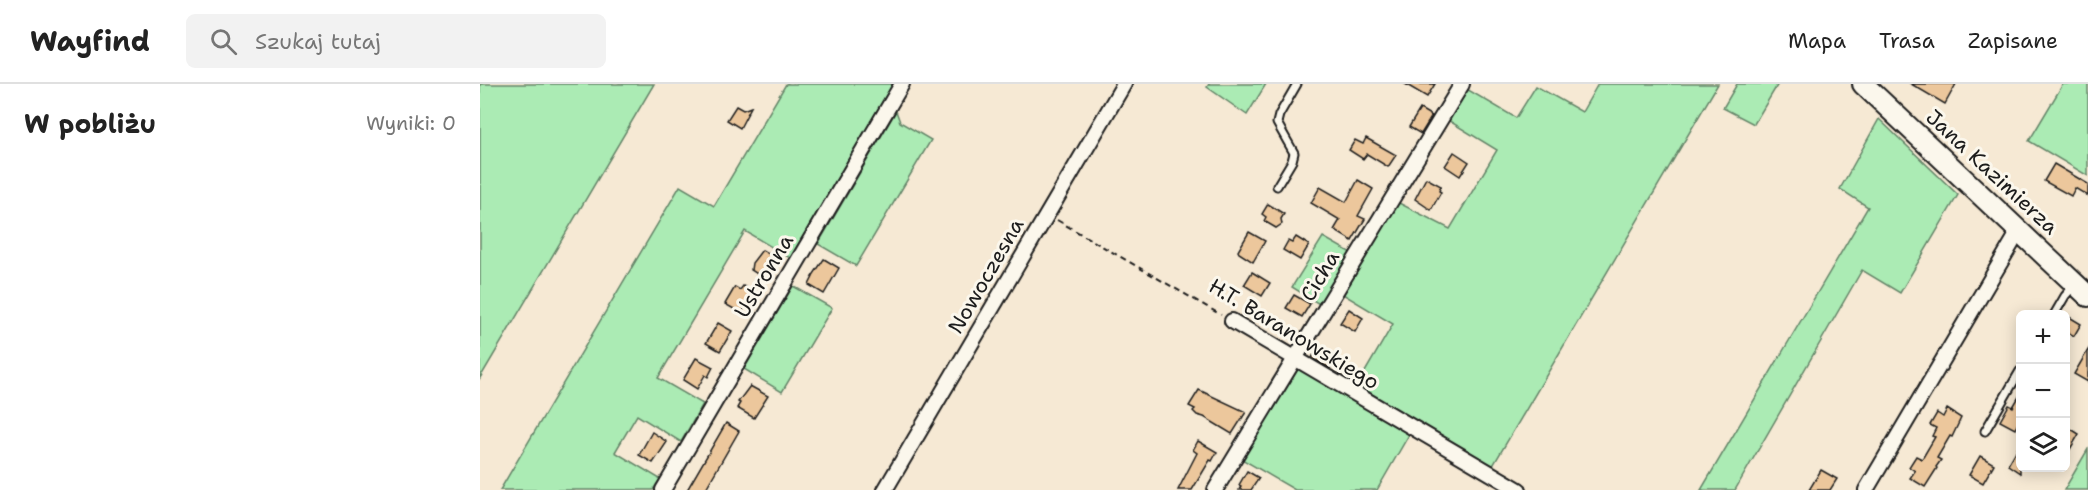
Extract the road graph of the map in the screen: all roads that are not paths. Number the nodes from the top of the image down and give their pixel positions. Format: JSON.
{"nodes":[{"id":1,"x":902,"y":84,"type":"edge"},
{"id":2,"x":1124,"y":84,"type":"edge"},
{"id":3,"x":1297,"y":84,"type":"edge"},
{"id":4,"x":1461,"y":84,"type":"edge"},
{"id":5,"x":1863,"y":84,"type":"edge"},
{"id":6,"x":1277,"y":186,"type":"dead end"},
{"id":7,"x":2019,"y":231,"type":"junction"},
{"id":8,"x":2082,"y":290,"type":"edge"},
{"id":9,"x":2057,"y":310,"type":"edge"},
{"id":10,"x":1232,"y":321,"type":"road end"},
{"id":11,"x":1294,"y":359,"type":"junction"},
{"id":12,"x":2016,"y":378,"type":"edge"},
{"id":13,"x":1985,"y":431,"type":"dead end"},
{"id":14,"x":663,"y":490,"type":"edge"},
{"id":15,"x":885,"y":490,"type":"edge"},
{"id":16,"x":1215,"y":490,"type":"edge"},
{"id":17,"x":1519,"y":490,"type":"edge"},
{"id":18,"x":1866,"y":490,"type":"edge"}],
"edges":[{"from":1,"to":14,"type":"street","name":"Ustronna"},
{"from":2,"to":15,"type":"street","name":"Nowoczesna"},
{"from":3,"to":6,"type":"lane"},
{"from":4,"to":11,"type":"street","name":"Cicha"},
{"from":5,"to":7,"type":"main road","name":"Jana Kazimierza"},
{"from":7,"to":8,"type":"main road","name":"Jana Kazimierza"},
{"from":7,"to":18,"type":"street"},
{"from":8,"to":9,"type":"lane"},
{"from":10,"to":11,"type":"street","name":"H.T. Baranowskiego"},
{"from":11,"to":16,"type":"street","name":"Cicha"},
{"from":11,"to":17,"type":"street","name":"H.T. Baranowskiego"},
{"from":12,"to":13,"type":"lane"}]}
